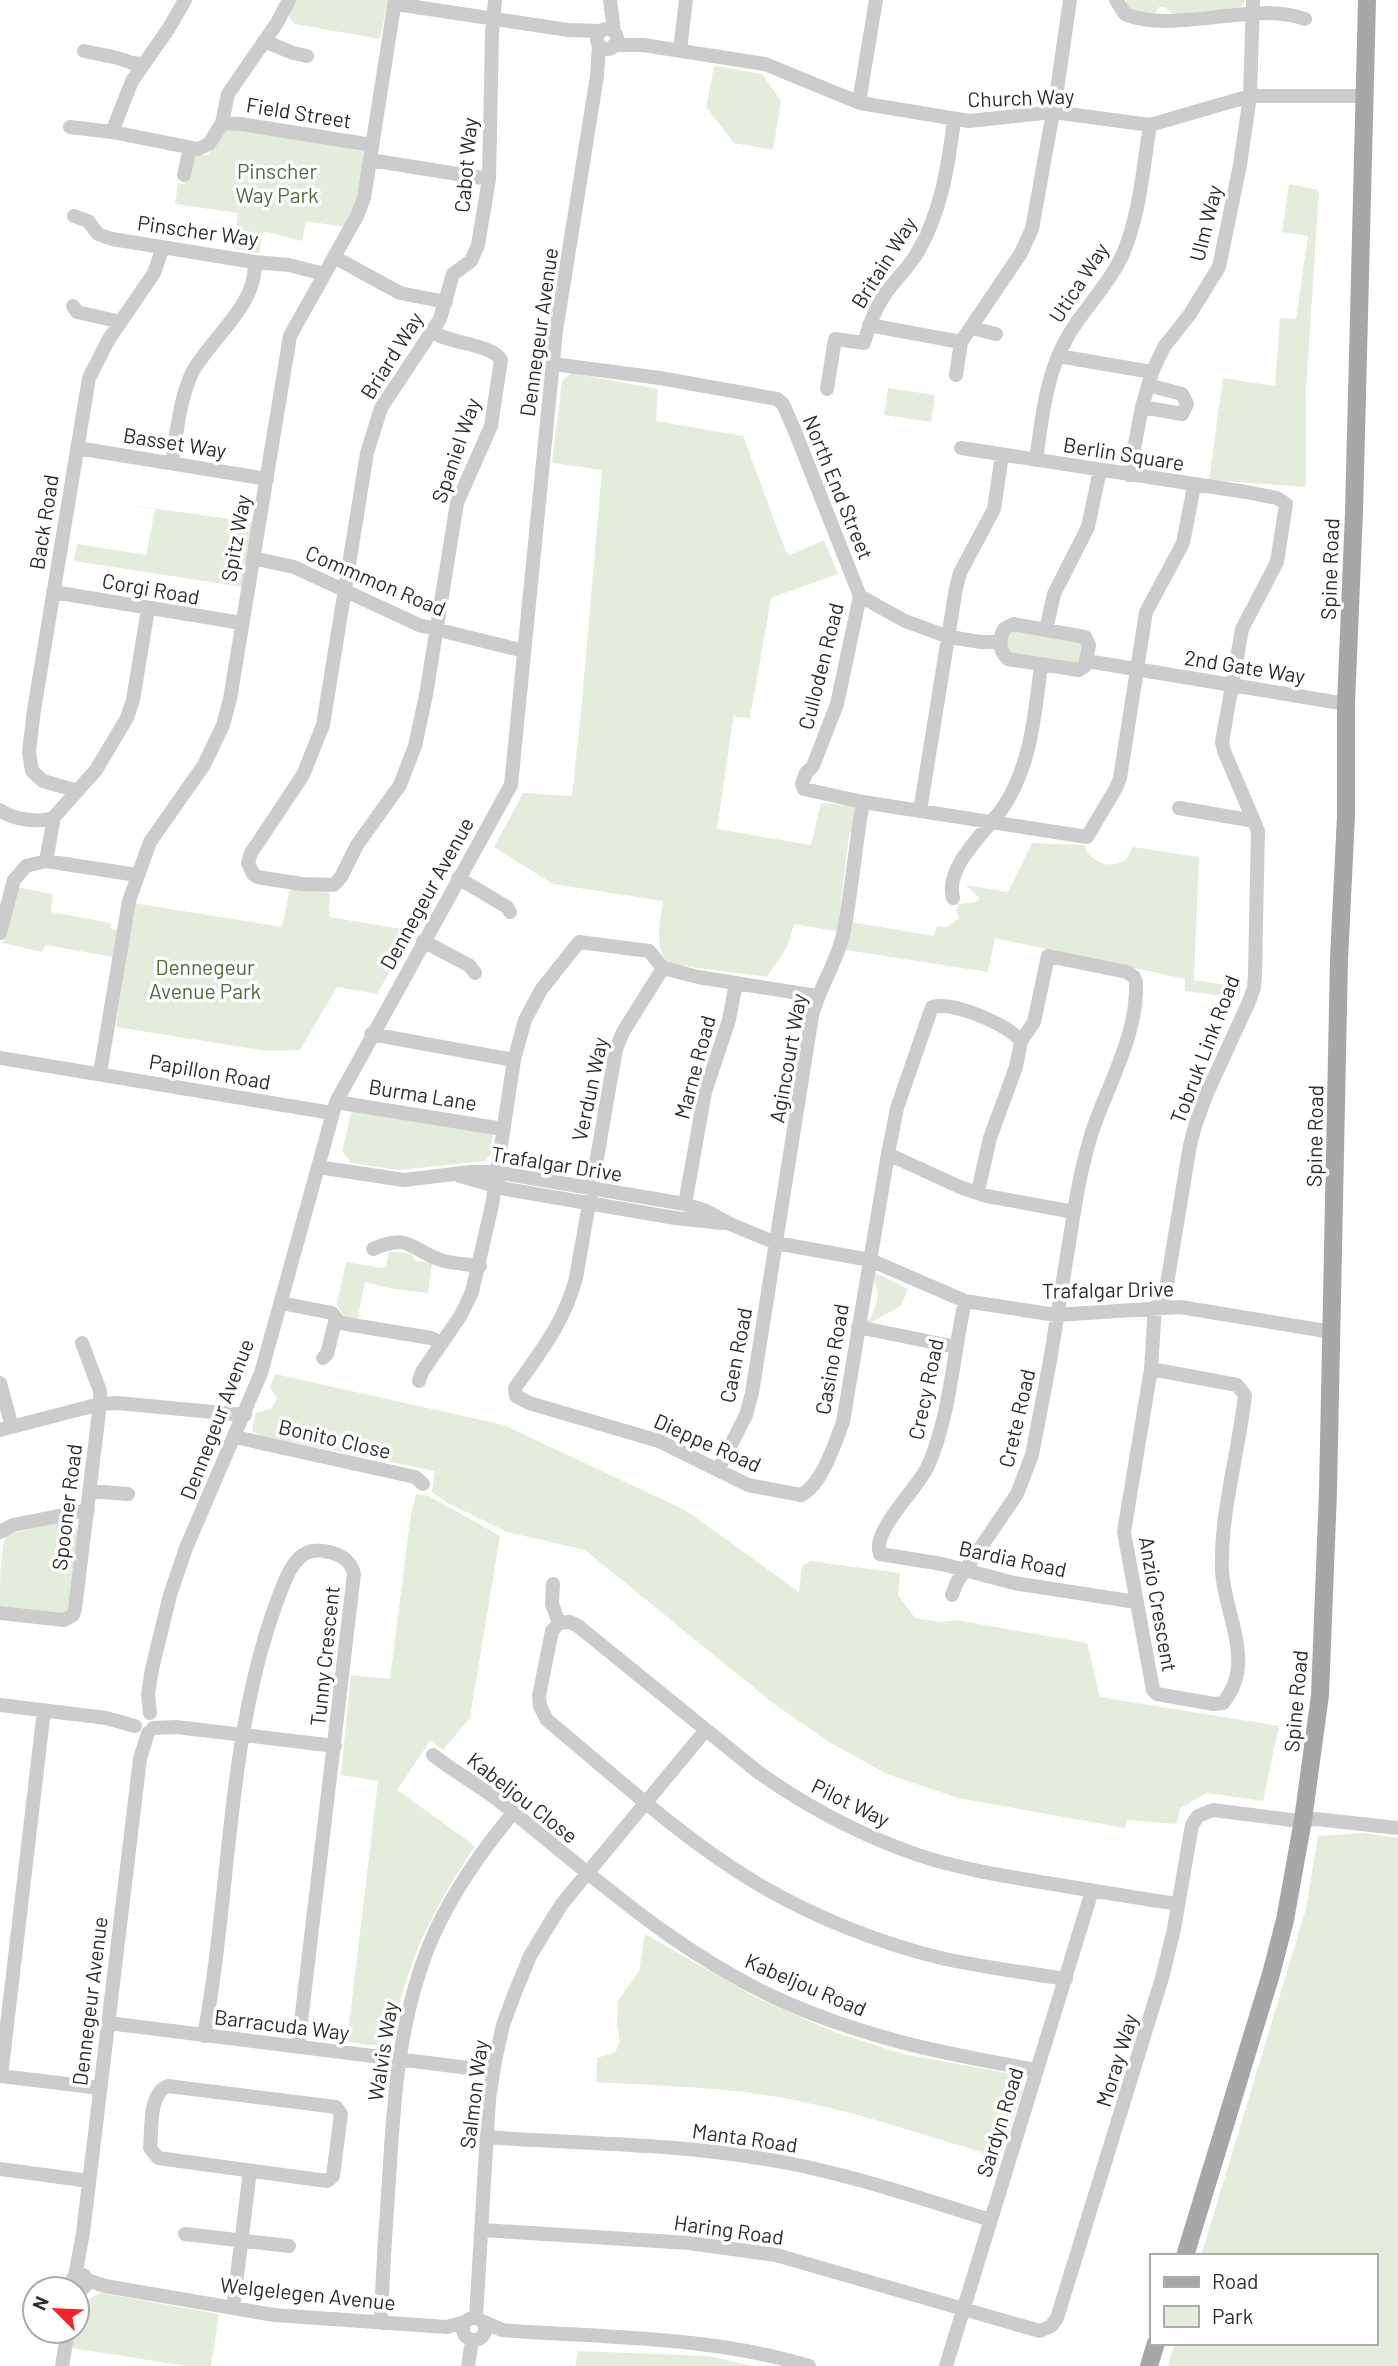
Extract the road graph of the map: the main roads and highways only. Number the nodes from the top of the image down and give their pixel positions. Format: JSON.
{"nodes":[{"id":1,"x":1367,"y":0,"type":"edge"},
{"id":2,"x":1186,"y":2254,"type":"edge"},
{"id":3,"x":1155,"y":2345,"type":"edge"},
{"id":4,"x":1149,"y":2366,"type":"edge"}],
"edges":[{"from":1,"to":2,"type":"main road","name":"Spine Road"},
{"from":3,"to":4,"type":"main road"}]}
